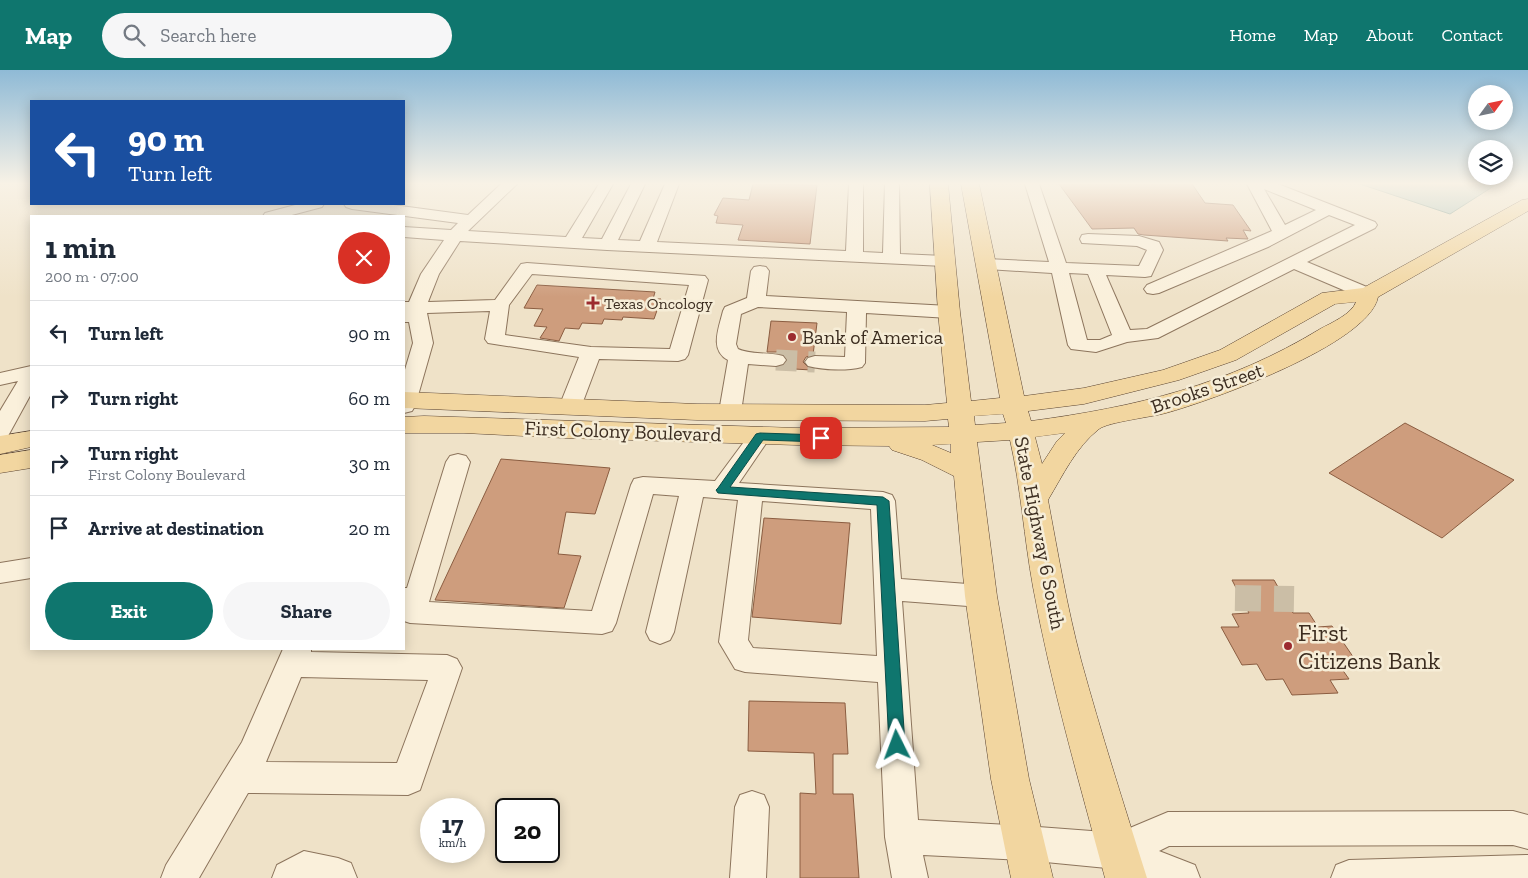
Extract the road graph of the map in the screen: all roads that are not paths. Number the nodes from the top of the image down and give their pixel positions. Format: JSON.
{"nodes":[{"id":1,"x":470,"y":222,"type":"edge"},
{"id":2,"x":584,"y":222,"type":"edge"},
{"id":3,"x":619,"y":222,"type":"edge"},
{"id":4,"x":656,"y":222,"type":"edge"},
{"id":5,"x":855,"y":222,"type":"edge"},
{"id":6,"x":891,"y":222,"type":"edge"},
{"id":7,"x":941,"y":222,"type":"edge"},
{"id":8,"x":978,"y":222,"type":"edge"},
{"id":9,"x":1044,"y":222,"type":"edge"},
{"id":10,"x":1276,"y":222,"type":"edge"},
{"id":11,"x":1304,"y":222,"type":"edge"},
{"id":12,"x":1361,"y":222,"type":"edge"},
{"id":13,"x":1497,"y":222,"type":"edge"},
{"id":14,"x":405,"y":232,"type":"edge"},
{"id":15,"x":1282,"y":233,"type":"junction"},
{"id":16,"x":455,"y":235,"type":"junction"},
{"id":17,"x":1049,"y":238,"type":"junction"},
{"id":18,"x":1088,"y":239,"type":"junction"},
{"id":19,"x":571,"y":243,"type":"junction"},
{"id":20,"x":607,"y":245,"type":"junction"},
{"id":21,"x":1257,"y":245,"type":"junction"},
{"id":22,"x":646,"y":246,"type":"junction"},
{"id":23,"x":854,"y":256,"type":"junction"},
{"id":24,"x":891,"y":258,"type":"junction"},
{"id":25,"x":944,"y":261,"type":"junction"},
{"id":26,"x":1292,"y":262,"type":"junction"},
{"id":27,"x":987,"y":264,"type":"junction"},
{"id":28,"x":1059,"y":267,"type":"junction"},
{"id":29,"x":1097,"y":270,"type":"junction"},
{"id":30,"x":760,"y":271,"type":"dead end"},
{"id":31,"x":1144,"y":272,"type":"junction"},
{"id":32,"x":426,"y":282,"type":"junction"},
{"id":33,"x":405,"y":284,"type":"edge"},
{"id":34,"x":1153,"y":289,"type":"junction"},
{"id":35,"x":1368,"y":294,"type":"junction"},
{"id":36,"x":756,"y":301,"type":"junction"},
{"id":37,"x":500,"y":305,"type":"junction"},
{"id":38,"x":863,"y":308,"type":"junction"},
{"id":39,"x":408,"y":311,"type":"edge"},
{"id":40,"x":950,"y":312,"type":"junction"},
{"id":41,"x":1170,"y":325,"type":"junction"},
{"id":42,"x":1123,"y":337,"type":"junction"},
{"id":43,"x":591,"y":353,"type":"junction"},
{"id":44,"x":739,"y":357,"type":"junction"},
{"id":45,"x":776,"y":360,"type":"tunnel mouth"},
{"id":46,"x":815,"y":362,"type":"tunnel mouth"},
{"id":47,"x":30,"y":372,"type":"edge"},
{"id":48,"x":0,"y":379,"type":"edge"},
{"id":49,"x":30,"y":379,"type":"edge"},
{"id":50,"x":405,"y":405,"type":"edge"},
{"id":51,"x":1014,"y":405,"type":"junction"},
{"id":52,"x":570,"y":407,"type":"junction"},
{"id":53,"x":405,"y":408,"type":"edge"},
{"id":54,"x":405,"y":408,"type":"edge"},
{"id":55,"x":730,"y":412,"type":"junction"},
{"id":56,"x":1092,"y":421,"type":"junction"},
{"id":57,"x":961,"y":423,"type":"junction"},
{"id":58,"x":0,"y":431,"type":"edge"},
{"id":59,"x":1020,"y":431,"type":"junction"},
{"id":60,"x":760,"y":436,"type":"junction"},
{"id":61,"x":875,"y":437,"type":"junction"},
{"id":62,"x":30,"y":439,"type":"edge"},
{"id":63,"x":0,"y":445,"type":"edge"},
{"id":64,"x":30,"y":459,"type":"edge"},
{"id":65,"x":458,"y":462,"type":"dead end"},
{"id":66,"x":0,"y":464,"type":"edge"},
{"id":67,"x":966,"y":471,"type":"junction"},
{"id":68,"x":693,"y":488,"type":"junction"},
{"id":69,"x":722,"y":490,"type":"junction"},
{"id":70,"x":751,"y":493,"type":"junction"},
{"id":71,"x":1035,"y":498,"type":"junction"},
{"id":72,"x":30,"y":568,"type":"edge"},
{"id":73,"x":0,"y":573,"type":"edge"},
{"id":74,"x":888,"y":589,"type":"junction"},
{"id":75,"x":981,"y":596,"type":"junction"},
{"id":76,"x":410,"y":599,"type":"edge"},
{"id":77,"x":660,"y":632,"type":"dead end"},
{"id":78,"x":294,"y":656,"type":"edge"},
{"id":79,"x":893,"y":670,"type":"junction"},
{"id":80,"x":239,"y":777,"type":"junction"},
{"id":81,"x":752,"y":807,"type":"dead end"},
{"id":82,"x":1528,"y":832,"type":"edge"},
{"id":83,"x":902,"y":837,"type":"junction"},
{"id":84,"x":1028,"y":860,"type":"edge"},
{"id":85,"x":1122,"y":864,"type":"edge"},
{"id":86,"x":1528,"y":873,"type":"edge"},
{"id":87,"x":179,"y":878,"type":"edge"},
{"id":88,"x":290,"y":878,"type":"edge"},
{"id":89,"x":339,"y":878,"type":"edge"},
{"id":90,"x":748,"y":878,"type":"edge"},
{"id":91,"x":910,"y":878,"type":"edge"},
{"id":92,"x":1182,"y":878,"type":"edge"},
{"id":93,"x":1349,"y":878,"type":"edge"}],
"edges":[{"from":1,"to":16,"type":"street"},
{"from":2,"to":19,"type":"street"},
{"from":3,"to":20,"type":"street"},
{"from":4,"to":22,"type":"street"},
{"from":5,"to":23,"type":"street"},
{"from":6,"to":24,"type":"street"},
{"from":7,"to":25,"type":"main road"},
{"from":8,"to":27,"type":"main road","name":"State Highway 6 South"},
{"from":9,"to":17,"type":"street"},
{"from":10,"to":15,"type":"street"},
{"from":11,"to":15,"type":"street"},
{"from":12,"to":26,"type":"street"},
{"from":13,"to":35,"type":"main road","name":"Brooks Street"},
{"from":14,"to":16,"type":"street"},
{"from":15,"to":21,"type":"street"},
{"from":16,"to":19,"type":"street"},
{"from":16,"to":32,"type":"street"},
{"from":17,"to":18,"type":"street"},
{"from":17,"to":28,"type":"street"},
{"from":18,"to":29,"type":"street"},
{"from":18,"to":31,"type":"street"},
{"from":19,"to":20,"type":"street"},
{"from":20,"to":22,"type":"street"},
{"from":21,"to":26,"type":"street"},
{"from":21,"to":34,"type":"street"},
{"from":22,"to":23,"type":"street"},
{"from":23,"to":24,"type":"street"},
{"from":24,"to":25,"type":"street"},
{"from":25,"to":40,"type":"main road"},
{"from":26,"to":35,"type":"street"},
{"from":26,"to":41,"type":"street"},
{"from":27,"to":28,"type":"street"},
{"from":27,"to":51,"type":"main road","name":"State Highway 6 South"},
{"from":28,"to":29,"type":"street"},
{"from":28,"to":42,"type":"street"},
{"from":29,"to":31,"type":"street"},
{"from":29,"to":42,"type":"street"},
{"from":30,"to":36,"type":"street"},
{"from":31,"to":34,"type":"street"},
{"from":32,"to":33,"type":"street"},
{"from":32,"to":39,"type":"street"},
{"from":34,"to":41,"type":"street"},
{"from":35,"to":51,"type":"main road","name":"Brooks Street"},
{"from":35,"to":56,"type":"main road","name":"Brooks Street"},
{"from":36,"to":38,"type":"street"},
{"from":36,"to":44,"type":"street"},
{"from":37,"to":39,"type":"street"},
{"from":37,"to":43,"type":"street"},
{"from":37,"to":43,"type":"street"},
{"from":38,"to":40,"type":"street"},
{"from":38,"to":46,"type":"street"},
{"from":39,"to":50,"type":"street"},
{"from":40,"to":57,"type":"main road"},
{"from":41,"to":42,"type":"street"},
{"from":43,"to":52,"type":"street"},
{"from":44,"to":45,"type":"street"},
{"from":44,"to":55,"type":"street"},
{"from":47,"to":48,"type":"street"},
{"from":49,"to":58,"type":"lane"},
{"from":51,"to":57,"type":"main road","name":"Brooks Street"},
{"from":51,"to":59,"type":"main road","name":"State Highway 6 South"},
{"from":52,"to":53,"type":"main road","name":"First Colony Boulevard"},
{"from":52,"to":55,"type":"main road","name":"First Colony Boulevard"},
{"from":54,"to":60,"type":"main road","name":"First Colony Boulevard"},
{"from":55,"to":57,"type":"main road","name":"First Colony Boulevard"},
{"from":56,"to":59,"type":"main road","name":"Brooks Street"},
{"from":56,"to":71,"type":"main road"},
{"from":57,"to":59,"type":"main road","name":"Brooks Street"},
{"from":57,"to":61,"type":"main road","name":"First Colony Boulevard"},
{"from":57,"to":67,"type":"main road"},
{"from":59,"to":71,"type":"main road","name":"State Highway 6 South"},
{"from":60,"to":61,"type":"main road","name":"First Colony Boulevard"},
{"from":60,"to":69,"type":"street"},
{"from":61,"to":67,"type":"main road"},
{"from":62,"to":63,"type":"main road"},
{"from":64,"to":66,"type":"main road"},
{"from":65,"to":76,"type":"street"},
{"from":67,"to":75,"type":"main road"},
{"from":68,"to":69,"type":"street"},
{"from":68,"to":76,"type":"street"},
{"from":68,"to":77,"type":"street"},
{"from":69,"to":70,"type":"street"},
{"from":70,"to":74,"type":"street"},
{"from":70,"to":79,"type":"street"},
{"from":71,"to":85,"type":"main road","name":"State Highway 6 South"},
{"from":72,"to":73,"type":"street"},
{"from":74,"to":75,"type":"street"},
{"from":74,"to":79,"type":"street"},
{"from":75,"to":84,"type":"main road"},
{"from":78,"to":80,"type":"street"},
{"from":78,"to":80,"type":"street"},
{"from":79,"to":83,"type":"street"},
{"from":80,"to":87,"type":"street"},
{"from":81,"to":90,"type":"street"},
{"from":82,"to":85,"type":"street"},
{"from":83,"to":84,"type":"street"},
{"from":83,"to":91,"type":"street"},
{"from":84,"to":85,"type":"street"},
{"from":85,"to":92,"type":"street"},
{"from":86,"to":93,"type":"street"},
{"from":88,"to":89,"type":"street"}]}
